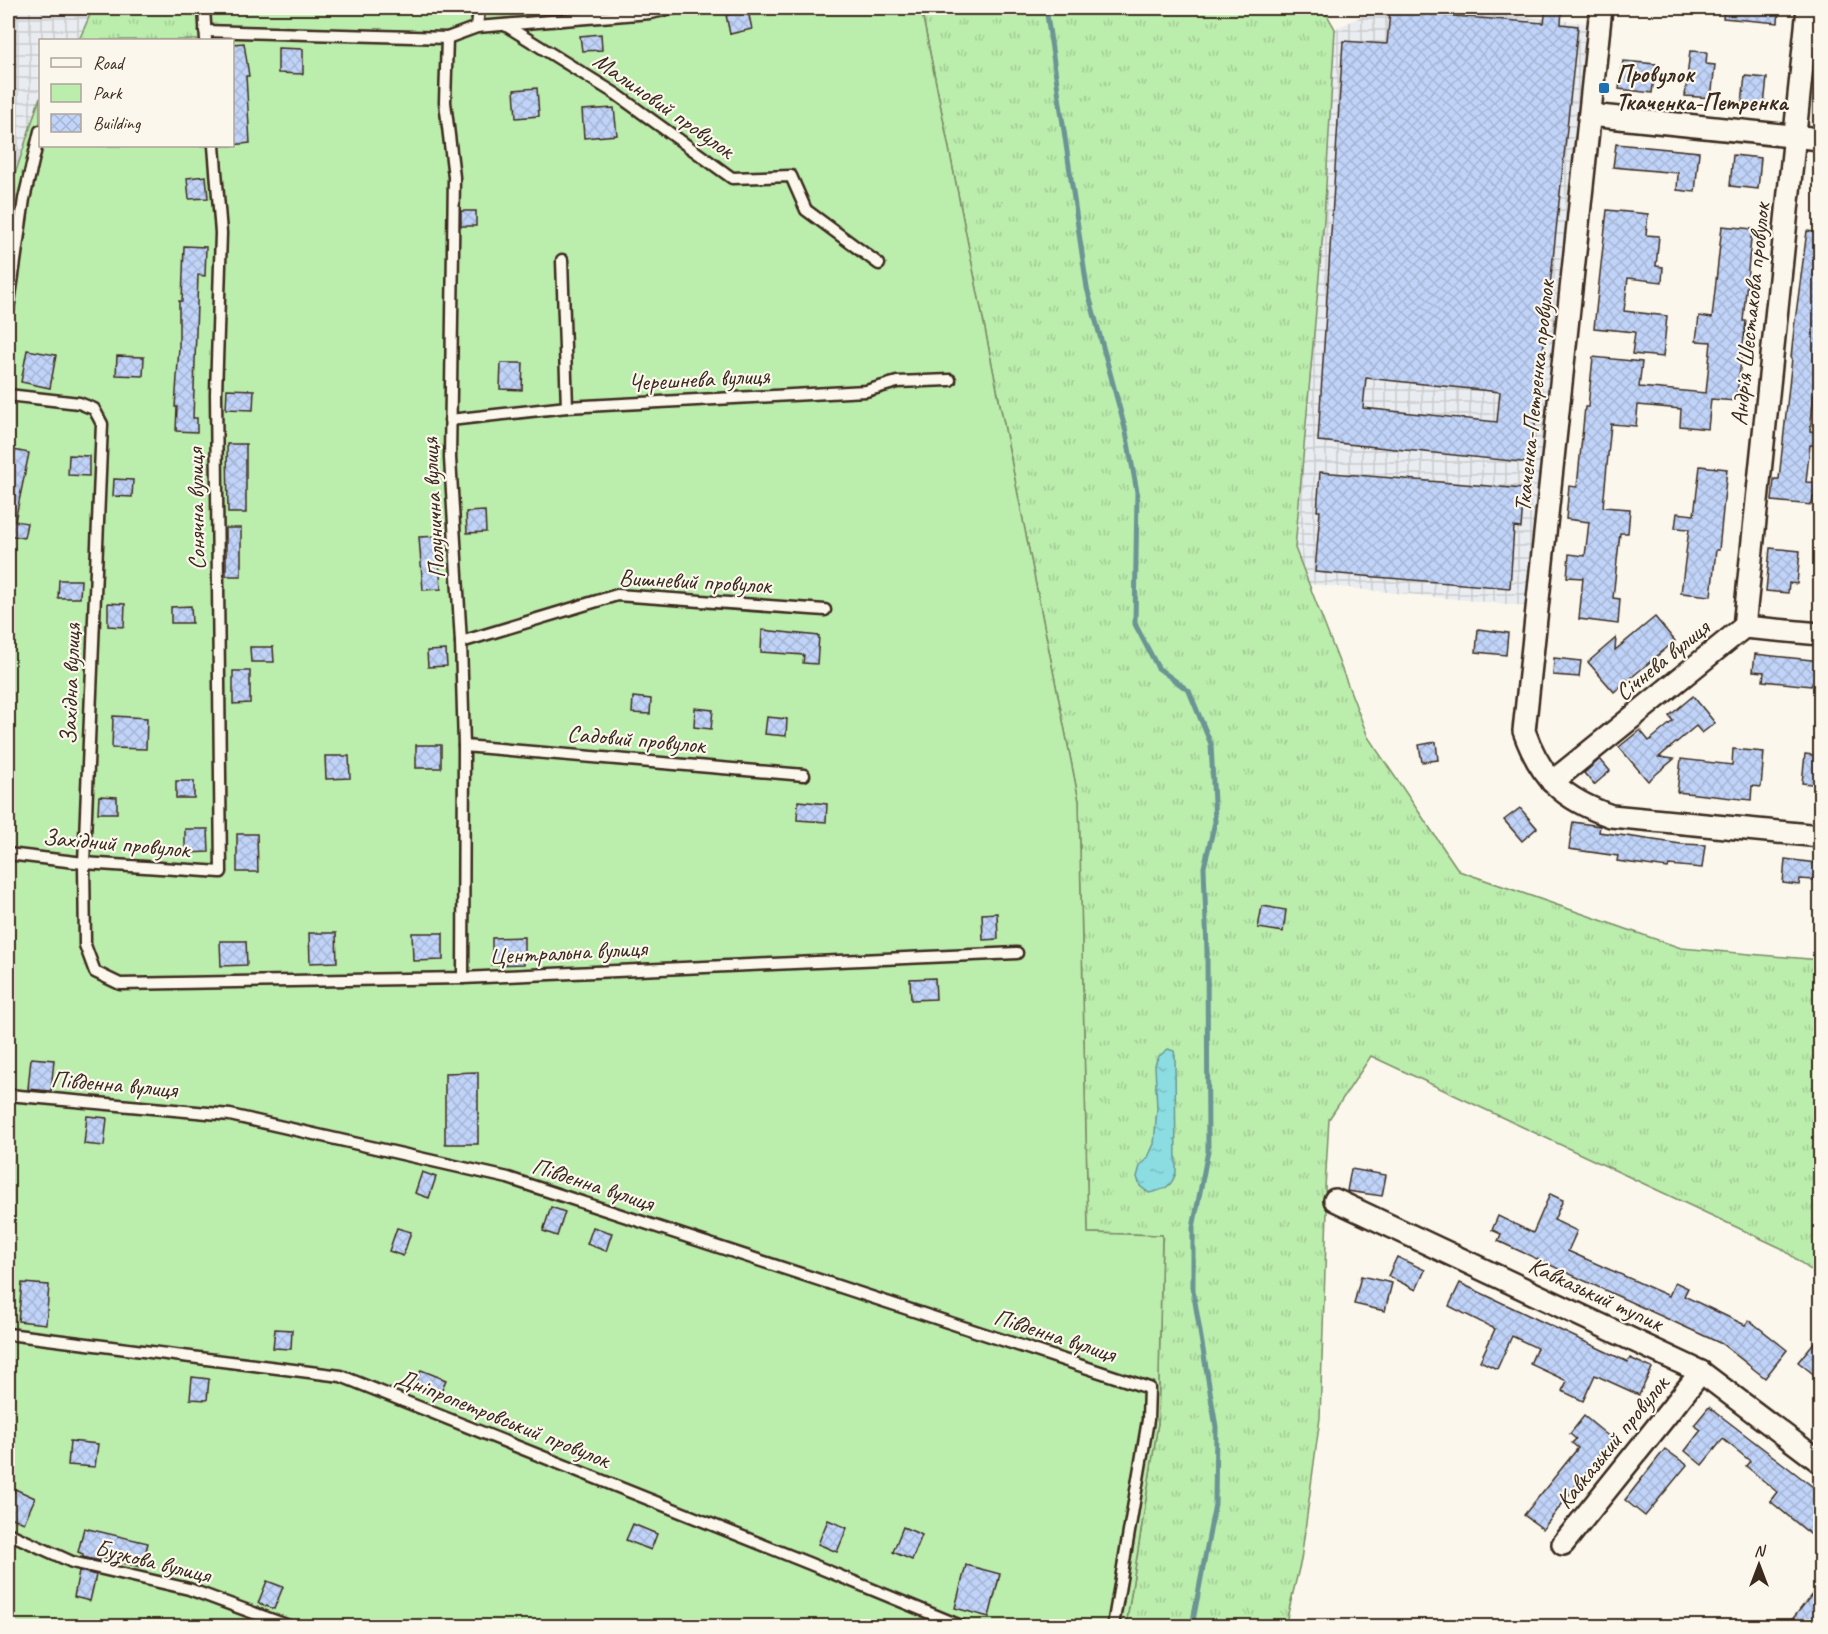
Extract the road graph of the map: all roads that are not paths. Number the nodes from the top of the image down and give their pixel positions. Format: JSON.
{"nodes":[{"id":1,"x":204,"y":8,"type":"edge"},
{"id":2,"x":479,"y":8,"type":"edge"},
{"id":3,"x":675,"y":8,"type":"edge"},
{"id":4,"x":1601,"y":8,"type":"edge"},
{"id":5,"x":1808,"y":8,"type":"edge"},
{"id":6,"x":505,"y":25,"type":"junction"},
{"id":7,"x":477,"y":27,"type":"junction"},
{"id":8,"x":205,"y":36,"type":"edge"},
{"id":9,"x":447,"y":38,"type":"junction"},
{"id":10,"x":1590,"y":115,"type":"junction"},
{"id":11,"x":39,"y":135,"type":"edge"},
{"id":12,"x":1794,"y":137,"type":"junction"},
{"id":13,"x":1821,"y":139,"type":"edge"},
{"id":14,"x":214,"y":147,"type":"edge"},
{"id":15,"x":562,"y":260,"type":"dead end"},
{"id":16,"x":879,"y":264,"type":"dead end"},
{"id":17,"x":8,"y":310,"type":"edge"},
{"id":18,"x":950,"y":380,"type":"dead end"},
{"id":19,"x":8,"y":395,"type":"edge"},
{"id":20,"x":567,"y":407,"type":"junction"},
{"id":21,"x":450,"y":420,"type":"junction"},
{"id":22,"x":825,"y":610,"type":"dead end"},
{"id":23,"x":1744,"y":627,"type":"junction"},
{"id":24,"x":1821,"y":634,"type":"edge"},
{"id":25,"x":461,"y":642,"type":"junction"},
{"id":26,"x":464,"y":746,"type":"junction"},
{"id":27,"x":804,"y":775,"type":"dead end"},
{"id":28,"x":1552,"y":782,"type":"junction"},
{"id":29,"x":1821,"y":837,"type":"edge"},
{"id":30,"x":8,"y":854,"type":"edge"},
{"id":31,"x":84,"y":863,"type":"junction"},
{"id":32,"x":221,"y":872,"type":"joint"},
{"id":33,"x":1017,"y":953,"type":"dead end"},
{"id":34,"x":463,"y":978,"type":"junction"},
{"id":35,"x":120,"y":984,"type":"joint"},
{"id":36,"x":8,"y":1095,"type":"edge"},
{"id":37,"x":1335,"y":1200,"type":"dead end"},
{"id":38,"x":8,"y":1334,"type":"edge"},
{"id":39,"x":1701,"y":1372,"type":"junction"},
{"id":40,"x":1821,"y":1462,"type":"edge"},
{"id":41,"x":8,"y":1533,"type":"edge"},
{"id":42,"x":1563,"y":1544,"type":"dead end"},
{"id":43,"x":289,"y":1626,"type":"edge"},
{"id":44,"x":961,"y":1626,"type":"edge"},
{"id":45,"x":1113,"y":1626,"type":"edge"}],
"edges":[{"from":1,"to":8,"type":"lane"},
{"from":2,"to":7,"type":"lane"},
{"from":3,"to":6,"type":"lane"},
{"from":4,"to":10,"type":"street","name":"Ткаченка-Петренка провулок"},
{"from":5,"to":12,"type":"street","name":"Андрія Шестакова провулок"},
{"from":6,"to":7,"type":"lane"},
{"from":6,"to":16,"type":"lane","name":"Малиновий провулок"},
{"from":7,"to":9,"type":"lane"},
{"from":8,"to":9,"type":"lane"},
{"from":9,"to":21,"type":"lane","name":"Полунична вулиця"},
{"from":10,"to":12,"type":"street"},
{"from":10,"to":28,"type":"street","name":"Ткаченка-Петренка провулок"},
{"from":11,"to":17,"type":"lane"},
{"from":12,"to":13,"type":"street"},
{"from":12,"to":23,"type":"street","name":"Андрія Шестакова провулок"},
{"from":14,"to":32,"type":"lane","name":"Сонячна вулиця"},
{"from":15,"to":20,"type":"lane"},
{"from":18,"to":20,"type":"lane","name":"Черешнева вулиця"},
{"from":19,"to":31,"type":"lane","name":"Західна вулиця"},
{"from":20,"to":21,"type":"lane","name":"Черешнева вулиця"},
{"from":21,"to":25,"type":"lane","name":"Полунична вулиця"},
{"from":22,"to":25,"type":"lane","name":"Вишневий провулок"},
{"from":23,"to":24,"type":"street","name":"Січнева вулиця"},
{"from":23,"to":28,"type":"street","name":"Січнева вулиця"},
{"from":25,"to":26,"type":"lane","name":"Полунична вулиця"},
{"from":26,"to":27,"type":"lane","name":"Садовий провулок"},
{"from":26,"to":34,"type":"lane","name":"Полунична вулиця"},
{"from":28,"to":29,"type":"street","name":"Ткаченка-Петренка провулок"},
{"from":30,"to":31,"type":"lane","name":"Західний провулок"},
{"from":31,"to":32,"type":"lane","name":"Західний провулок"},
{"from":31,"to":35,"type":"lane","name":"Західна вулиця"},
{"from":33,"to":34,"type":"lane","name":"Центральна вулиця"},
{"from":34,"to":35,"type":"lane","name":"Центральна вулиця"},
{"from":36,"to":45,"type":"lane","name":"Південна вулиця"},
{"from":37,"to":39,"type":"street","name":"Кавказький тупик"},
{"from":38,"to":44,"type":"lane","name":"Дніпропетровський провулок"},
{"from":39,"to":40,"type":"street","name":"Кавказький тупик"},
{"from":39,"to":42,"type":"street","name":"Кавказький провулок"},
{"from":41,"to":43,"type":"lane","name":"Бузкова вулиця"}]}
